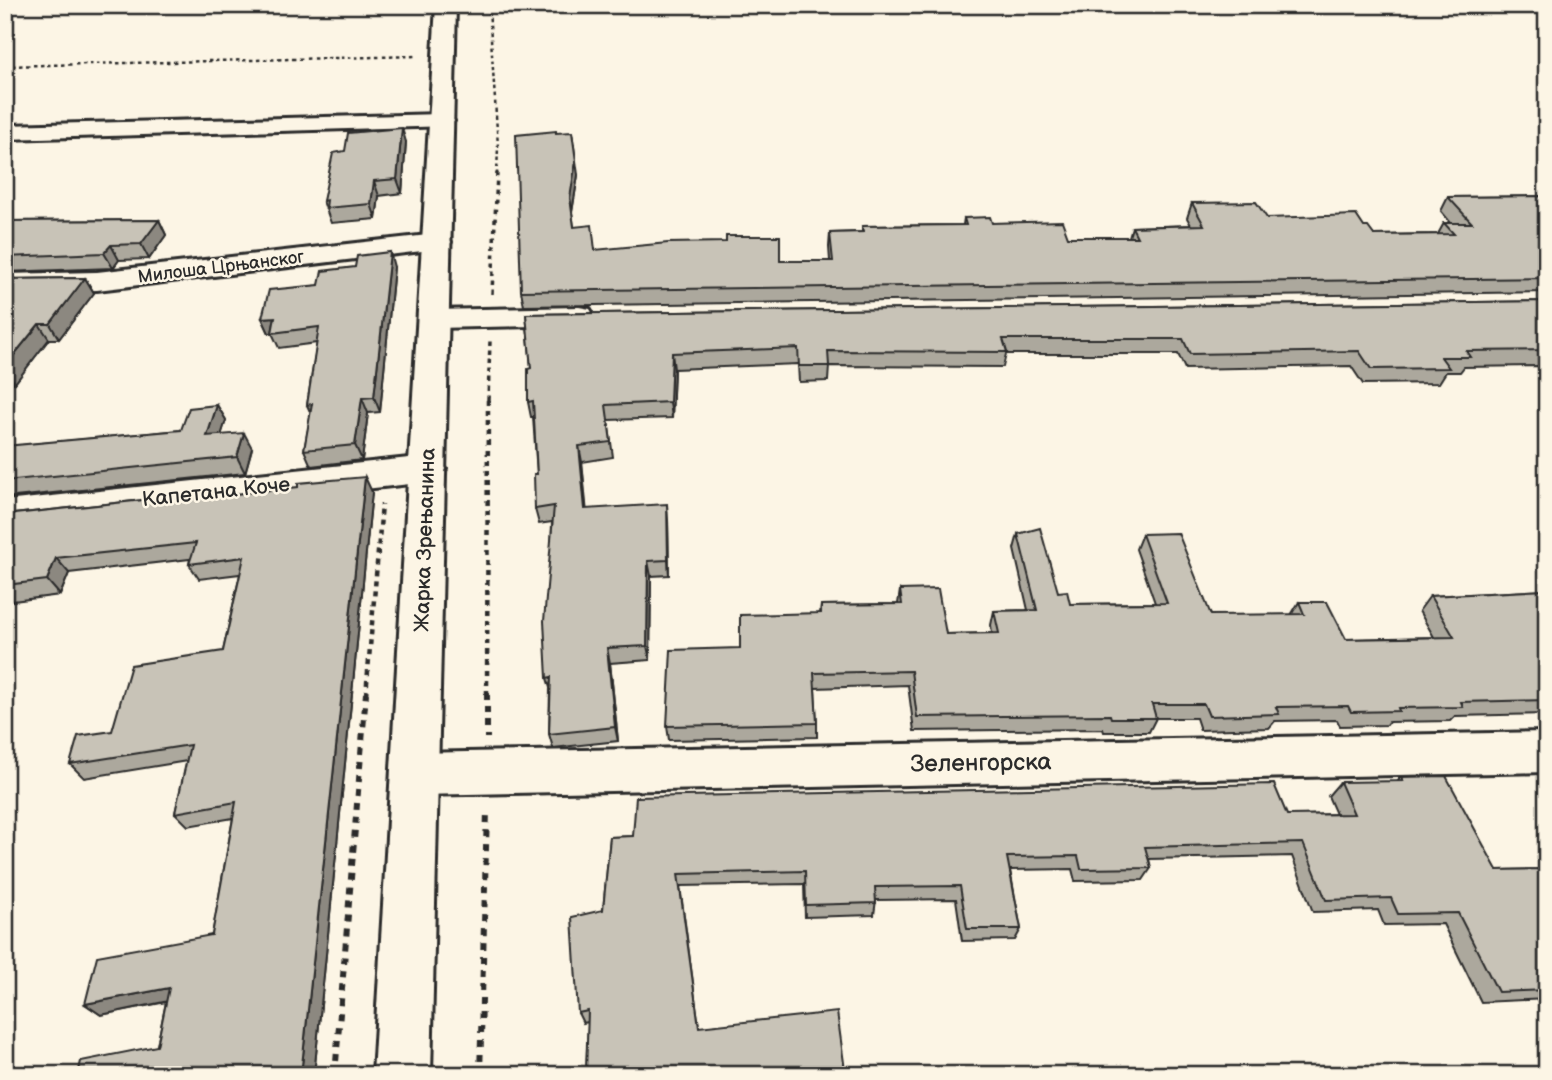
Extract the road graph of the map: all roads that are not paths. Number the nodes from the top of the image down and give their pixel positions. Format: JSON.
{"nodes":[{"id":1,"x":446,"y":5,"type":"edge"},
{"id":2,"x":442,"y":121,"type":"junction"},
{"id":3,"x":5,"y":132,"type":"edge"},
{"id":4,"x":437,"y":242,"type":"junction"},
{"id":5,"x":5,"y":283,"type":"edge"},
{"id":6,"x":602,"y":316,"type":"edge"},
{"id":7,"x":435,"y":319,"type":"junction"},
{"id":8,"x":428,"y":469,"type":"junction"},
{"id":9,"x":5,"y":515,"type":"edge"},
{"id":10,"x":1547,"y":752,"type":"edge"},
{"id":11,"x":416,"y":774,"type":"junction"},
{"id":12,"x":402,"y":1075,"type":"edge"}],
"edges":[{"from":1,"to":2,"type":"street","name":"Жарка Зрењанина"},
{"from":2,"to":3,"type":"street"},
{"from":2,"to":4,"type":"street","name":"Жарка Зрењанина"},
{"from":4,"to":5,"type":"street","name":"Милоша Црњанског"},
{"from":4,"to":7,"type":"street","name":"Жарка Зрењанина"},
{"from":6,"to":7,"type":"street"},
{"from":7,"to":8,"type":"street","name":"Жарка Зрењанина"},
{"from":8,"to":9,"type":"street","name":"Капетана Коче"},
{"from":8,"to":11,"type":"street","name":"Жарка Зрењанина"},
{"from":10,"to":11,"type":"street","name":"Зеленгорска"},
{"from":11,"to":12,"type":"street","name":"Жарка Зрењанина"}]}
